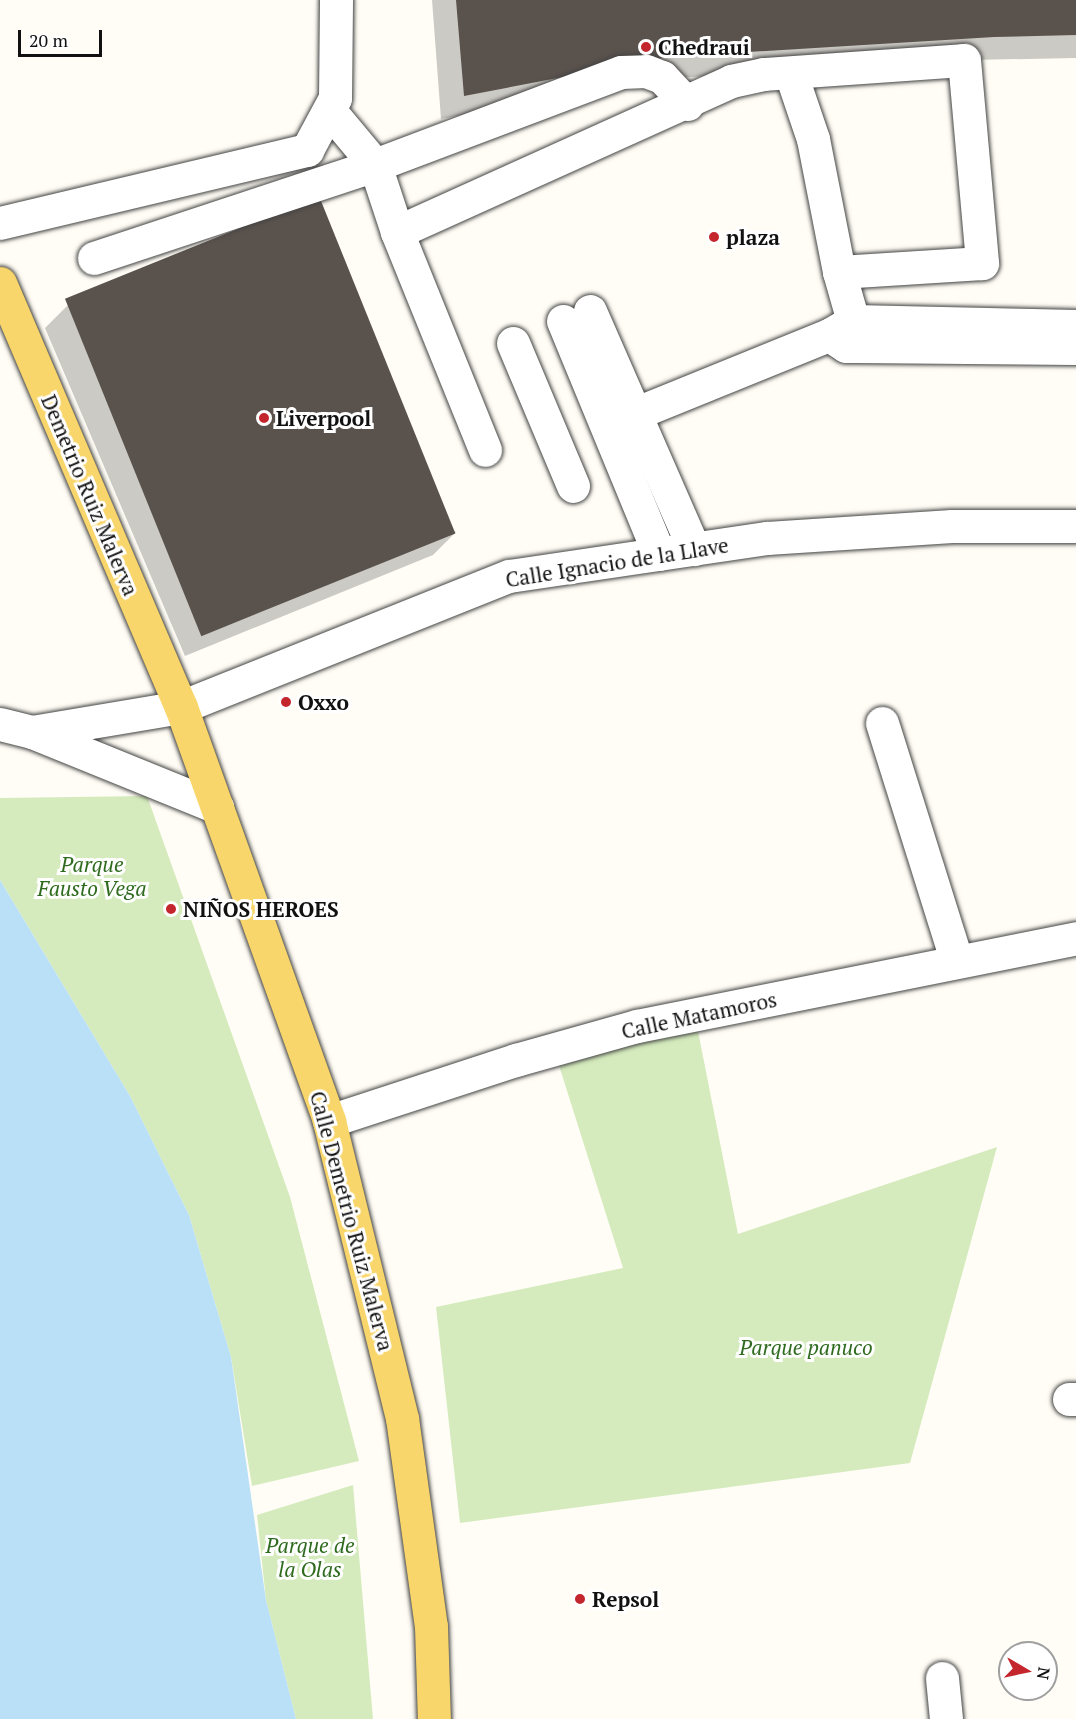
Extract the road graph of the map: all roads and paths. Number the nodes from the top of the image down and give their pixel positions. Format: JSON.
{"nodes":[{"id":1,"x":336,"y":0,"type":"edge"},
{"id":2,"x":791,"y":74,"type":"junction"},
{"id":3,"x":687,"y":104,"type":"junction"},
{"id":4,"x":330,"y":111,"type":"junction"},
{"id":5,"x":375,"y":165,"type":"junction"},
{"id":6,"x":222,"y":171,"type":"junction"},
{"id":7,"x":235,"y":211,"type":"junction"},
{"id":8,"x":0,"y":223,"type":"edge"},
{"id":9,"x":397,"y":232,"type":"junction"},
{"id":10,"x":94,"y":258,"type":"dead end"},
{"id":11,"x":839,"y":272,"type":"junction"},
{"id":12,"x":0,"y":283,"type":"edge"},
{"id":13,"x":1076,"y":326,"type":"edge"},
{"id":14,"x":841,"y":328,"type":"junction"},
{"id":15,"x":513,"y":343,"type":"dead end"},
{"id":16,"x":1076,"y":348,"type":"edge"},
{"id":17,"x":634,"y":414,"type":"junction"},
{"id":18,"x":485,"y":450,"type":"dead end"},
{"id":19,"x":573,"y":486,"type":"dead end"},
{"id":20,"x":1076,"y":526,"type":"edge"},
{"id":21,"x":694,"y":549,"type":"junction"},
{"id":22,"x":659,"y":554,"type":"junction"},
{"id":23,"x":181,"y":707,"type":"junction"},
{"id":24,"x":882,"y":723,"type":"dead end"},
{"id":25,"x":0,"y":724,"type":"edge"},
{"id":26,"x":33,"y":732,"type":"junction"},
{"id":27,"x":217,"y":807,"type":"junction"},
{"id":28,"x":1076,"y":938,"type":"edge"},
{"id":29,"x":957,"y":962,"type":"junction"},
{"id":30,"x":329,"y":1121,"type":"junction"},
{"id":31,"x":942,"y":1678,"type":"dead end"},
{"id":32,"x":434,"y":1719,"type":"edge"},
{"id":33,"x":946,"y":1719,"type":"edge"}],
"edges":[{"from":1,"to":4,"type":"street"},
{"from":2,"to":3,"type":"street"},
{"from":2,"to":11,"type":"street"},
{"from":2,"to":11,"type":"street"},
{"from":3,"to":5,"type":"street"},
{"from":3,"to":9,"type":"street"},
{"from":4,"to":5,"type":"street"},
{"from":4,"to":6,"type":"street"},
{"from":5,"to":7,"type":"street"},
{"from":5,"to":9,"type":"street"},
{"from":6,"to":7,"type":"street"},
{"from":6,"to":8,"type":"street"},
{"from":7,"to":10,"type":"street"},
{"from":9,"to":18,"type":"street"},
{"from":11,"to":14,"type":"street"},
{"from":12,"to":23,"type":"main road","name":"Demetrio Ruiz Malerva"},
{"from":13,"to":14,"type":"street"},
{"from":14,"to":16,"type":"street"},
{"from":14,"to":17,"type":"street"},
{"from":15,"to":19,"type":"street"},
{"from":17,"to":21,"type":"street"},
{"from":17,"to":22,"type":"street"},
{"from":20,"to":21,"type":"street","name":"Calle Ignacio de la Llave"},
{"from":21,"to":22,"type":"street","name":"Calle Ignacio de la Llave"},
{"from":22,"to":23,"type":"street","name":"Calle Ignacio de la Llave"},
{"from":23,"to":26,"type":"street","name":"Calle Ignacio de la Llave"},
{"from":23,"to":27,"type":"main road","name":"Calle Demetrio Ruiz Malerva"},
{"from":24,"to":29,"type":"street"},
{"from":25,"to":26,"type":"street"},
{"from":26,"to":27,"type":"street"},
{"from":27,"to":30,"type":"main road","name":"Calle Demetrio Ruiz Malerva"},
{"from":28,"to":29,"type":"street","name":"Calle Matamoros"},
{"from":29,"to":30,"type":"street","name":"Calle Matamoros"},
{"from":30,"to":32,"type":"main road","name":"Calle Demetrio Ruiz Malerva"},
{"from":31,"to":33,"type":"street"}]}
